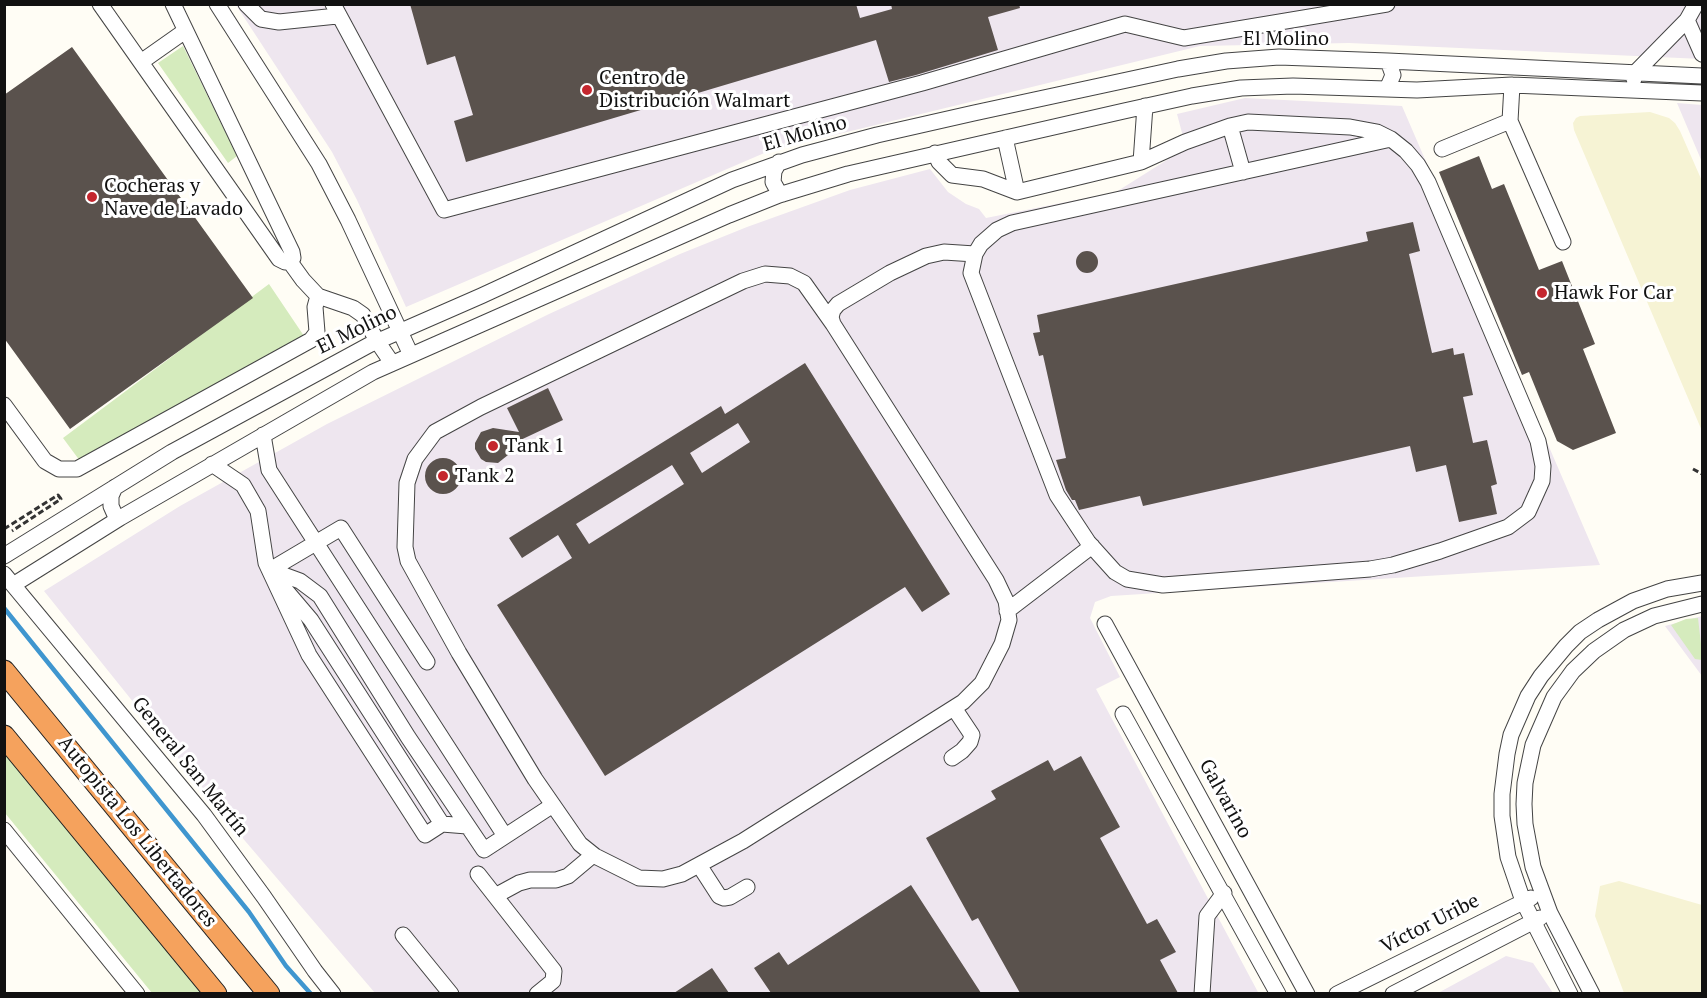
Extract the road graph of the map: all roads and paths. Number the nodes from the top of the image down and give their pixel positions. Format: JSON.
{"nodes":[{"id":1,"x":100,"y":4,"type":"edge"},
{"id":2,"x":173,"y":4,"type":"edge"},
{"id":3,"x":217,"y":4,"type":"edge"},
{"id":4,"x":246,"y":4,"type":"edge"},
{"id":5,"x":1388,"y":4,"type":"edge"},
{"id":6,"x":1696,"y":4,"type":"edge"},
{"id":7,"x":335,"y":10,"type":"edge"},
{"id":8,"x":1687,"y":20,"type":"junction"},
{"id":9,"x":185,"y":31,"type":"junction"},
{"id":10,"x":1702,"y":54,"type":"edge"},
{"id":11,"x":1388,"y":61,"type":"junction"},
{"id":12,"x":141,"y":62,"type":"junction"},
{"id":13,"x":1635,"y":73,"type":"junction"},
{"id":14,"x":1702,"y":76,"type":"edge"},
{"id":15,"x":1115,"y":83,"type":"junction"},
{"id":16,"x":1512,"y":85,"type":"junction"},
{"id":17,"x":1387,"y":89,"type":"junction"},
{"id":18,"x":1634,"y":90,"type":"junction"},
{"id":19,"x":1702,"y":93,"type":"edge"},
{"id":20,"x":1146,"y":106,"type":"junction"},
{"id":21,"x":1120,"y":112,"type":"junction"},
{"id":22,"x":1510,"y":121,"type":"junction"},
{"id":23,"x":1230,"y":126,"type":"junction"},
{"id":24,"x":1005,"y":138,"type":"junction"},
{"id":25,"x":1391,"y":140,"type":"junction"},
{"id":26,"x":1442,"y":149,"type":"dead end"},
{"id":27,"x":935,"y":153,"type":"junction"},
{"id":28,"x":779,"y":162,"type":"junction"},
{"id":29,"x":1141,"y":162,"type":"junction"},
{"id":30,"x":1243,"y":172,"type":"junction"},
{"id":31,"x":1017,"y":192,"type":"junction"},
{"id":32,"x":783,"y":194,"type":"junction"},
{"id":33,"x":1563,"y":242,"type":"dead end"},
{"id":34,"x":975,"y":254,"type":"junction"},
{"id":35,"x":290,"y":262,"type":"junction"},
{"id":36,"x":318,"y":296,"type":"junction"},
{"id":37,"x":833,"y":324,"type":"junction"},
{"id":38,"x":400,"y":332,"type":"junction"},
{"id":39,"x":377,"y":342,"type":"junction"},
{"id":40,"x":411,"y":355,"type":"junction"},
{"id":41,"x":392,"y":363,"type":"junction"},
{"id":42,"x":4,"y":405,"type":"edge"},
{"id":43,"x":264,"y":435,"type":"junction"},
{"id":44,"x":212,"y":464,"type":"junction"},
{"id":45,"x":1693,"y":469,"type":"dead end"},
{"id":46,"x":1702,"y":474,"type":"edge"},
{"id":47,"x":115,"y":487,"type":"junction"},
{"id":48,"x":120,"y":518,"type":"junction"},
{"id":49,"x":4,"y":529,"type":"edge"},
{"id":50,"x":12,"y":531,"type":"dead end"},
{"id":51,"x":315,"y":544,"type":"junction"},
{"id":52,"x":1092,"y":546,"type":"junction"},
{"id":53,"x":4,"y":556,"type":"edge"},
{"id":54,"x":270,"y":570,"type":"junction"},
{"id":55,"x":9,"y":579,"type":"edge"},
{"id":56,"x":1702,"y":583,"type":"edge"},
{"id":57,"x":1702,"y":604,"type":"edge"},
{"id":58,"x":1007,"y":611,"type":"junction"},
{"id":59,"x":1105,"y":624,"type":"dead end"},
{"id":60,"x":426,"y":662,"type":"dead end"},
{"id":61,"x":4,"y":671,"type":"edge"},
{"id":62,"x":954,"y":708,"type":"junction"},
{"id":63,"x":1123,"y":714,"type":"dead end"},
{"id":64,"x":4,"y":736,"type":"edge"},
{"id":65,"x":952,"y":758,"type":"dead end"},
{"id":66,"x":1185,"y":769,"type":"junction"},
{"id":67,"x":1161,"y":782,"type":"junction"},
{"id":68,"x":553,"y":805,"type":"junction"},
{"id":69,"x":468,"y":826,"type":"junction"},
{"id":70,"x":4,"y":830,"type":"edge"},
{"id":71,"x":505,"y":836,"type":"junction"},
{"id":72,"x":593,"y":855,"type":"junction"},
{"id":73,"x":699,"y":865,"type":"junction"},
{"id":74,"x":478,"y":874,"type":"dead end"},
{"id":75,"x":747,"y":887,"type":"dead end"},
{"id":76,"x":1224,"y":893,"type":"junction"},
{"id":77,"x":1542,"y":893,"type":"junction"},
{"id":78,"x":495,"y":896,"type":"junction"},
{"id":79,"x":1522,"y":901,"type":"junction"},
{"id":80,"x":1550,"y":913,"type":"junction"},
{"id":81,"x":1533,"y":922,"type":"junction"},
{"id":82,"x":403,"y":934,"type":"dead end"},
{"id":83,"x":137,"y":993,"type":"edge"},
{"id":84,"x":216,"y":993,"type":"edge"},
{"id":85,"x":269,"y":993,"type":"edge"},
{"id":86,"x":333,"y":993,"type":"edge"},
{"id":87,"x":452,"y":993,"type":"edge"},
{"id":88,"x":537,"y":993,"type":"edge"},
{"id":89,"x":1202,"y":993,"type":"edge"},
{"id":90,"x":1278,"y":993,"type":"edge"},
{"id":91,"x":1307,"y":993,"type":"edge"},
{"id":92,"x":1337,"y":993,"type":"edge"},
{"id":93,"x":1393,"y":993,"type":"edge"},
{"id":94,"x":1570,"y":993,"type":"edge"},
{"id":95,"x":1592,"y":993,"type":"edge"}],
"edges":[{"from":1,"to":12,"type":"street"},
{"from":2,"to":9,"type":"street"},
{"from":3,"to":38,"type":"street"},
{"from":4,"to":7,"type":"street"},
{"from":5,"to":7,"type":"street"},
{"from":6,"to":8,"type":"street"},
{"from":8,"to":10,"type":"street"},
{"from":8,"to":13,"type":"street"},
{"from":9,"to":12,"type":"street"},
{"from":9,"to":35,"type":"street"},
{"from":11,"to":13,"type":"street","name":"El Molino"},
{"from":11,"to":15,"type":"street","name":"El Molino"},
{"from":11,"to":17,"type":"street"},
{"from":12,"to":35,"type":"street"},
{"from":13,"to":14,"type":"street","name":"El Molino"},
{"from":13,"to":18,"type":"street"},
{"from":15,"to":21,"type":"street"},
{"from":15,"to":28,"type":"street","name":"El Molino"},
{"from":16,"to":17,"type":"street"},
{"from":16,"to":18,"type":"street"},
{"from":16,"to":22,"type":"street"},
{"from":17,"to":20,"type":"street"},
{"from":18,"to":19,"type":"street"},
{"from":20,"to":21,"type":"street"},
{"from":20,"to":29,"type":"street"},
{"from":21,"to":24,"type":"street"},
{"from":22,"to":26,"type":"street"},
{"from":22,"to":33,"type":"street"},
{"from":23,"to":25,"type":"street"},
{"from":23,"to":29,"type":"street"},
{"from":23,"to":30,"type":"street"},
{"from":24,"to":27,"type":"street"},
{"from":24,"to":31,"type":"street"},
{"from":25,"to":30,"type":"street"},
{"from":25,"to":52,"type":"street"},
{"from":27,"to":31,"type":"street"},
{"from":27,"to":32,"type":"street"},
{"from":28,"to":32,"type":"street"},
{"from":28,"to":38,"type":"street","name":"El Molino"},
{"from":29,"to":31,"type":"street"},
{"from":30,"to":34,"type":"street"},
{"from":32,"to":40,"type":"street"},
{"from":34,"to":37,"type":"street"},
{"from":34,"to":52,"type":"street"},
{"from":35,"to":36,"type":"street"},
{"from":36,"to":39,"type":"street"},
{"from":36,"to":42,"type":"street"},
{"from":37,"to":58,"type":"street"},
{"from":37,"to":68,"type":"street"},
{"from":38,"to":39,"type":"street","name":"El Molino"},
{"from":38,"to":40,"type":"street"},
{"from":39,"to":41,"type":"street"},
{"from":39,"to":47,"type":"street","name":"El Molino"},
{"from":40,"to":41,"type":"street"},
{"from":41,"to":43,"type":"street"},
{"from":43,"to":44,"type":"street"},
{"from":43,"to":51,"type":"street"},
{"from":44,"to":48,"type":"street"},
{"from":44,"to":54,"type":"street"},
{"from":45,"to":46,"type":"path"},
{"from":47,"to":48,"type":"street"},
{"from":47,"to":53,"type":"street","name":"El Molino"},
{"from":48,"to":55,"type":"street"},
{"from":49,"to":50,"type":"path"},
{"from":51,"to":54,"type":"street"},
{"from":51,"to":60,"type":"street"},
{"from":51,"to":71,"type":"street"},
{"from":52,"to":58,"type":"street"},
{"from":54,"to":69,"type":"street"},
{"from":54,"to":69,"type":"street"},
{"from":55,"to":86,"type":"street","name":"General San Martín"},
{"from":56,"to":79,"type":"street"},
{"from":57,"to":77,"type":"street"},
{"from":58,"to":62,"type":"street"},
{"from":59,"to":66,"type":"street","name":"Galvarino"},
{"from":61,"to":85,"type":"highway","name":"Autopista Los Libertadores"},
{"from":62,"to":65,"type":"street"},
{"from":62,"to":73,"type":"street"},
{"from":63,"to":67,"type":"street"},
{"from":64,"to":84,"type":"highway","name":"Autopista Los Libertadores"},
{"from":66,"to":67,"type":"street"},
{"from":66,"to":91,"type":"street","name":"Galvarino"},
{"from":67,"to":76,"type":"street"},
{"from":68,"to":71,"type":"street"},
{"from":68,"to":72,"type":"street"},
{"from":69,"to":71,"type":"street"},
{"from":70,"to":83,"type":"street"},
{"from":72,"to":73,"type":"street"},
{"from":72,"to":78,"type":"street"},
{"from":73,"to":75,"type":"street"},
{"from":74,"to":78,"type":"street"},
{"from":76,"to":89,"type":"street"},
{"from":76,"to":90,"type":"street"},
{"from":77,"to":79,"type":"street","name":"Víctor Uribe"},
{"from":77,"to":80,"type":"street"},
{"from":78,"to":88,"type":"street"},
{"from":79,"to":81,"type":"street"},
{"from":79,"to":92,"type":"street","name":"Víctor Uribe"},
{"from":80,"to":81,"type":"street"},
{"from":80,"to":95,"type":"street"},
{"from":81,"to":93,"type":"street"},
{"from":81,"to":94,"type":"street"},
{"from":82,"to":87,"type":"street"}]}
